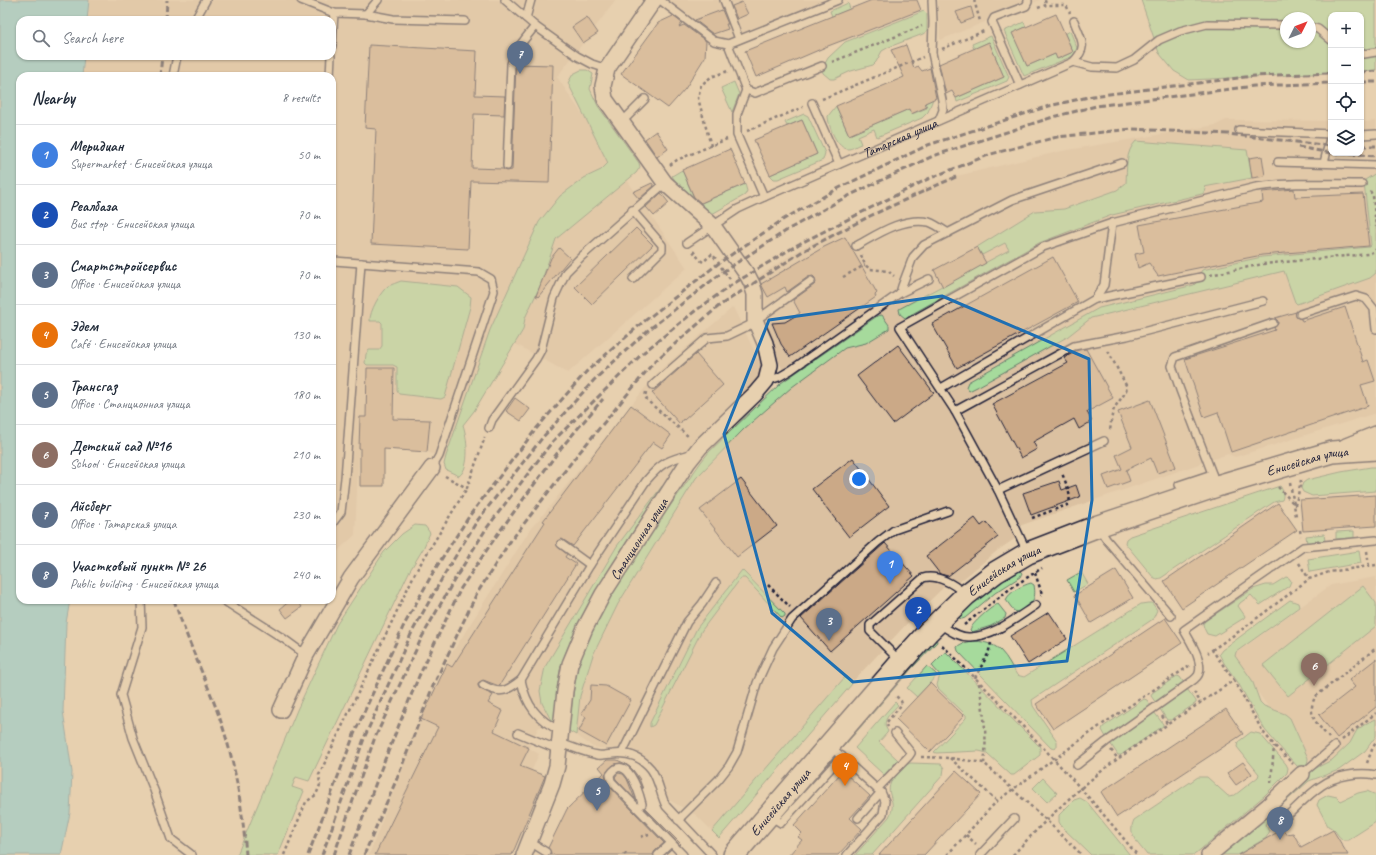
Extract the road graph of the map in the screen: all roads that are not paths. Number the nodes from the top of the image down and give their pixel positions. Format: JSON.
{"nodes":[{"id":1,"x":206,"y":0,"type":"edge"},
{"id":2,"x":301,"y":0,"type":"edge"},
{"id":3,"x":378,"y":0,"type":"edge"},
{"id":4,"x":505,"y":0,"type":"edge"},
{"id":5,"x":531,"y":0,"type":"edge"},
{"id":6,"x":654,"y":0,"type":"edge"},
{"id":7,"x":660,"y":0,"type":"edge"},
{"id":8,"x":724,"y":0,"type":"edge"},
{"id":9,"x":838,"y":0,"type":"edge"},
{"id":10,"x":932,"y":0,"type":"edge"},
{"id":11,"x":1028,"y":0,"type":"edge"},
{"id":12,"x":334,"y":13,"type":"junction"},
{"id":13,"x":366,"y":14,"type":"junction"},
{"id":14,"x":197,"y":16,"type":"edge"},
{"id":15,"x":334,"y":16,"type":"edge"},
{"id":16,"x":526,"y":18,"type":"junction"},
{"id":17,"x":465,"y":21,"type":"dead end"},
{"id":18,"x":1074,"y":21,"type":"road end"},
{"id":19,"x":1280,"y":25,"type":"edge"},
{"id":20,"x":535,"y":26,"type":"junction"},
{"id":21,"x":1316,"y":28,"type":"edge"},
{"id":22,"x":1328,"y":37,"type":"edge"},
{"id":23,"x":739,"y":39,"type":"junction"},
{"id":24,"x":728,"y":44,"type":"junction"},
{"id":25,"x":1376,"y":52,"type":"edge"},
{"id":26,"x":1364,"y":54,"type":"edge"},
{"id":27,"x":176,"y":60,"type":"edge"},
{"id":28,"x":332,"y":60,"type":"edge"},
{"id":29,"x":1073,"y":62,"type":"junction"},
{"id":30,"x":822,"y":66,"type":"road end"},
{"id":31,"x":607,"y":69,"type":"junction"},
{"id":32,"x":174,"y":72,"type":"edge"},
{"id":33,"x":330,"y":72,"type":"edge"},
{"id":34,"x":1020,"y":85,"type":"junction"},
{"id":35,"x":746,"y":90,"type":"junction"},
{"id":36,"x":645,"y":99,"type":"dead end"},
{"id":37,"x":812,"y":103,"type":"road end"},
{"id":38,"x":939,"y":120,"type":"junction"},
{"id":39,"x":622,"y":122,"type":"junction"},
{"id":40,"x":1239,"y":130,"type":"dead end"},
{"id":41,"x":1328,"y":134,"type":"edge"},
{"id":42,"x":1376,"y":134,"type":"edge"},
{"id":43,"x":1364,"y":135,"type":"edge"},
{"id":44,"x":1328,"y":146,"type":"edge"},
{"id":45,"x":1278,"y":162,"type":"dead end"},
{"id":46,"x":1122,"y":163,"type":"dead end"},
{"id":47,"x":1324,"y":163,"type":"junction"},
{"id":48,"x":839,"y":164,"type":"junction"},
{"id":49,"x":1376,"y":165,"type":"edge"},
{"id":50,"x":507,"y":166,"type":"dead end"},
{"id":51,"x":662,"y":178,"type":"junction"},
{"id":52,"x":1362,"y":184,"type":"road end"},
{"id":53,"x":764,"y":197,"type":"junction"},
{"id":54,"x":632,"y":210,"type":"junction"},
{"id":55,"x":1112,"y":223,"type":"junction"},
{"id":56,"x":712,"y":226,"type":"junction"},
{"id":57,"x":948,"y":233,"type":"junction"},
{"id":58,"x":687,"y":243,"type":"road end"},
{"id":59,"x":856,"y":246,"type":"road end"},
{"id":60,"x":336,"y":261,"type":"edge"},
{"id":61,"x":361,"y":263,"type":"junction"},
{"id":62,"x":1201,"y":277,"type":"road end"},
{"id":63,"x":633,"y":279,"type":"dead end"},
{"id":64,"x":929,"y":279,"type":"dead end"},
{"id":65,"x":811,"y":280,"type":"dead end"},
{"id":66,"x":901,"y":289,"type":"junction"},
{"id":67,"x":1095,"y":299,"type":"junction"},
{"id":68,"x":1263,"y":301,"type":"dead end"},
{"id":69,"x":1300,"y":314,"type":"dead end"},
{"id":70,"x":755,"y":320,"type":"junction"},
{"id":71,"x":1273,"y":323,"type":"dead end"},
{"id":72,"x":1376,"y":329,"type":"edge"},
{"id":73,"x":766,"y":381,"type":"junction"},
{"id":74,"x":653,"y":385,"type":"road end"},
{"id":75,"x":941,"y":388,"type":"junction"},
{"id":76,"x":955,"y":411,"type":"junction"},
{"id":77,"x":489,"y":428,"type":"road end"},
{"id":78,"x":1376,"y":434,"type":"edge"},
{"id":79,"x":1104,"y":441,"type":"road end"},
{"id":80,"x":1376,"y":449,"type":"edge"},
{"id":81,"x":1332,"y":452,"type":"junction"},
{"id":82,"x":695,"y":453,"type":"junction"},
{"id":83,"x":432,"y":468,"type":"joint"},
{"id":84,"x":1215,"y":480,"type":"junction"},
{"id":85,"x":1179,"y":485,"type":"dead end"},
{"id":86,"x":998,"y":490,"type":"junction"},
{"id":87,"x":948,"y":511,"type":"dead end"},
{"id":88,"x":336,"y":519,"type":"edge"},
{"id":89,"x":1098,"y":526,"type":"junction"},
{"id":90,"x":1376,"y":540,"type":"edge"},
{"id":91,"x":561,"y":544,"type":"dead end"},
{"id":92,"x":1028,"y":553,"type":"junction"},
{"id":93,"x":590,"y":565,"type":"junction"},
{"id":94,"x":716,"y":583,"type":"dead end"},
{"id":95,"x":966,"y":595,"type":"junction"},
{"id":96,"x":141,"y":604,"type":"edge"},
{"id":97,"x":229,"y":604,"type":"edge"},
{"id":98,"x":1036,"y":605,"type":"road end"},
{"id":99,"x":1171,"y":616,"type":"dead end"},
{"id":100,"x":946,"y":628,"type":"junction"},
{"id":101,"x":306,"y":655,"type":"junction"},
{"id":102,"x":901,"y":662,"type":"junction"},
{"id":103,"x":521,"y":680,"type":"junction"},
{"id":104,"x":484,"y":685,"type":"dead end"},
{"id":105,"x":281,"y":710,"type":"dead end"},
{"id":106,"x":895,"y":733,"type":"road end"},
{"id":107,"x":518,"y":734,"type":"dead end"},
{"id":108,"x":560,"y":741,"type":"junction"},
{"id":109,"x":1335,"y":746,"type":"road end"},
{"id":110,"x":835,"y":751,"type":"junction"},
{"id":111,"x":622,"y":753,"type":"junction"},
{"id":112,"x":1077,"y":765,"type":"dead end"},
{"id":113,"x":1302,"y":774,"type":"joint"},
{"id":114,"x":1376,"y":775,"type":"edge"},
{"id":115,"x":879,"y":791,"type":"junction"},
{"id":116,"x":642,"y":804,"type":"dead end"},
{"id":117,"x":1269,"y":805,"type":"junction"},
{"id":118,"x":858,"y":818,"type":"dead end"},
{"id":119,"x":1014,"y":819,"type":"dead end"},
{"id":120,"x":678,"y":820,"type":"junction"},
{"id":121,"x":670,"y":843,"type":"junction"},
{"id":122,"x":527,"y":848,"type":"edge"},
{"id":123,"x":546,"y":852,"type":"dead end"},
{"id":124,"x":192,"y":855,"type":"edge"},
{"id":125,"x":658,"y":855,"type":"edge"},
{"id":126,"x":683,"y":855,"type":"edge"},
{"id":127,"x":712,"y":855,"type":"edge"},
{"id":128,"x":734,"y":855,"type":"edge"},
{"id":129,"x":847,"y":855,"type":"edge"},
{"id":130,"x":980,"y":855,"type":"edge"},
{"id":131,"x":1209,"y":855,"type":"edge"}],
"edges":[{"from":1,"to":14,"type":"lane"},
{"from":2,"to":12,"type":"lane"},
{"from":3,"to":13,"type":"lane"},
{"from":4,"to":16,"type":"lane"},
{"from":5,"to":16,"type":"lane"},
{"from":6,"to":31,"type":"street"},
{"from":7,"to":24,"type":"lane"},
{"from":8,"to":23,"type":"lane"},
{"from":9,"to":23,"type":"lane"},
{"from":10,"to":38,"type":"lane"},
{"from":11,"to":34,"type":"lane"},
{"from":12,"to":13,"type":"lane"},
{"from":12,"to":15,"type":"lane"},
{"from":13,"to":17,"type":"lane"},
{"from":16,"to":20,"type":"lane"},
{"from":18,"to":29,"type":"lane"},
{"from":19,"to":29,"type":"lane"},
{"from":20,"to":31,"type":"lane"},
{"from":20,"to":50,"type":"lane"},
{"from":21,"to":22,"type":"lane"},
{"from":23,"to":24,"type":"lane"},
{"from":24,"to":35,"type":"lane"},
{"from":25,"to":26,"type":"lane"},
{"from":27,"to":32,"type":"lane"},
{"from":28,"to":33,"type":"lane"},
{"from":29,"to":34,"type":"lane","name":"Татарская улица"},
{"from":30,"to":35,"type":"lane"},
{"from":31,"to":39,"type":"street"},
{"from":34,"to":38,"type":"lane","name":"Татарская улица"},
{"from":35,"to":53,"type":"lane"},
{"from":36,"to":39,"type":"lane"},
{"from":37,"to":48,"type":"lane"},
{"from":38,"to":48,"type":"lane","name":"Татарская улица"},
{"from":39,"to":51,"type":"street"},
{"from":40,"to":41,"type":"lane"},
{"from":42,"to":43,"type":"lane"},
{"from":44,"to":47,"type":"lane"},
{"from":45,"to":47,"type":"lane"},
{"from":46,"to":57,"type":"lane"},
{"from":47,"to":49,"type":"lane"},
{"from":48,"to":53,"type":"lane","name":"Татарская улица"},
{"from":51,"to":54,"type":"lane"},
{"from":51,"to":56,"type":"street"},
{"from":52,"to":55,"type":"lane"},
{"from":53,"to":56,"type":"lane","name":"Татарская улица"},
{"from":54,"to":63,"type":"lane"},
{"from":54,"to":77,"type":"lane"},
{"from":55,"to":67,"type":"lane"},
{"from":55,"to":75,"type":"lane"},
{"from":56,"to":58,"type":"lane","name":"Татарская улица"},
{"from":56,"to":70,"type":"street"},
{"from":57,"to":59,"type":"lane"},
{"from":57,"to":66,"type":"lane"},
{"from":60,"to":61,"type":"lane"},
{"from":61,"to":83,"type":"lane"},
{"from":61,"to":88,"type":"lane"},
{"from":62,"to":67,"type":"lane"},
{"from":64,"to":66,"type":"lane"},
{"from":65,"to":70,"type":"lane"},
{"from":66,"to":73,"type":"lane"},
{"from":67,"to":75,"type":"lane"},
{"from":68,"to":76,"type":"lane"},
{"from":69,"to":72,"type":"lane"},
{"from":70,"to":73,"type":"street"},
{"from":70,"to":74,"type":"lane"},
{"from":71,"to":84,"type":"lane"},
{"from":73,"to":82,"type":"street","name":"Станционная улица"},
{"from":75,"to":76,"type":"lane"},
{"from":76,"to":86,"type":"lane"},
{"from":78,"to":81,"type":"street"},
{"from":79,"to":86,"type":"lane"},
{"from":80,"to":81,"type":"main road","name":"Енисейская улица"},
{"from":81,"to":84,"type":"main road","name":"Енисейская улица"},
{"from":82,"to":93,"type":"lane"},
{"from":82,"to":108,"type":"street","name":"Станционная улица"},
{"from":83,"to":101,"type":"street"},
{"from":84,"to":85,"type":"lane"},
{"from":84,"to":89,"type":"main road","name":"Енисейская улица"},
{"from":86,"to":92,"type":"lane"},
{"from":87,"to":120,"type":"lane"},
{"from":89,"to":92,"type":"main road","name":"Енисейская улица"},
{"from":89,"to":99,"type":"lane"},
{"from":90,"to":112,"type":"lane"},
{"from":91,"to":93,"type":"lane"},
{"from":92,"to":95,"type":"main road","name":"Енисейская улица"},
{"from":93,"to":103,"type":"lane"},
{"from":94,"to":111,"type":"lane"},
{"from":95,"to":100,"type":"main road","name":"Енисейская улица"},
{"from":95,"to":102,"type":"lane"},
{"from":96,"to":124,"type":"lane"},
{"from":97,"to":101,"type":"lane"},
{"from":98,"to":100,"type":"lane"},
{"from":100,"to":102,"type":"main road","name":"Енисейская улица"},
{"from":101,"to":105,"type":"street"},
{"from":102,"to":110,"type":"main road","name":"Енисейская улица"},
{"from":103,"to":104,"type":"lane"},
{"from":103,"to":108,"type":"lane"},
{"from":106,"to":115,"type":"lane"},
{"from":107,"to":108,"type":"lane"},
{"from":108,"to":111,"type":"lane"},
{"from":108,"to":122,"type":"street","name":"Станционная улица"},
{"from":109,"to":113,"type":"lane"},
{"from":110,"to":115,"type":"lane"},
{"from":110,"to":128,"type":"main road","name":"Енисейская улица"},
{"from":111,"to":120,"type":"lane"},
{"from":113,"to":117,"type":"street"},
{"from":114,"to":117,"type":"lane"},
{"from":115,"to":118,"type":"lane"},
{"from":115,"to":129,"type":"lane"},
{"from":116,"to":121,"type":"lane"},
{"from":117,"to":131,"type":"street"},
{"from":119,"to":130,"type":"lane"},
{"from":120,"to":127,"type":"lane"},
{"from":121,"to":125,"type":"lane"},
{"from":121,"to":126,"type":"lane"},
{"from":122,"to":123,"type":"lane"}]}
